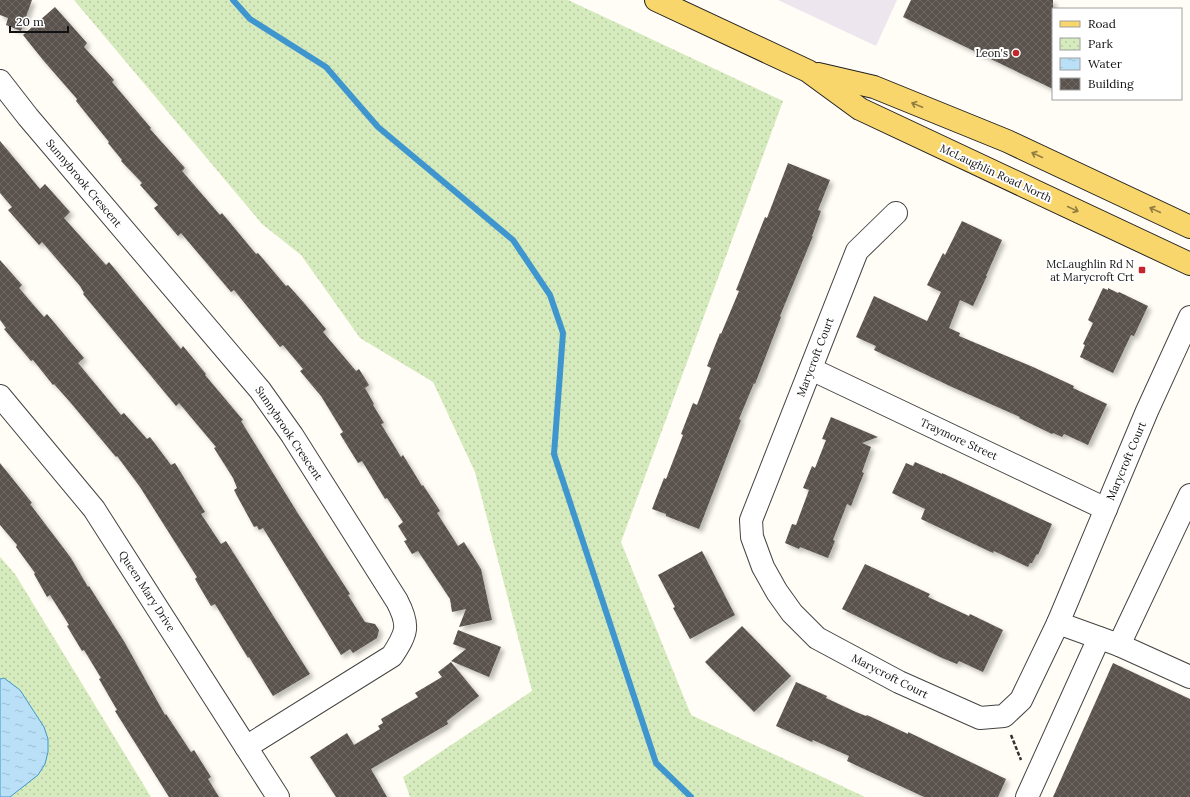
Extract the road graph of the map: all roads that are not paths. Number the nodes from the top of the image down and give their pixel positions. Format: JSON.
{"nodes":[{"id":1,"x":656,"y":0,"type":"edge"},
{"id":2,"x":808,"y":71,"type":"junction"},
{"id":3,"x":0,"y":80,"type":"edge"},
{"id":4,"x":896,"y":213,"type":"dead end"},
{"id":5,"x":1190,"y":227,"type":"edge"},
{"id":6,"x":1190,"y":264,"type":"edge"},
{"id":7,"x":1190,"y":317,"type":"edge"},
{"id":8,"x":811,"y":369,"type":"junction"},
{"id":9,"x":0,"y":396,"type":"edge"},
{"id":10,"x":1106,"y":509,"type":"junction"},
{"id":11,"x":1187,"y":509,"type":"edge"},
{"id":12,"x":1058,"y":623,"type":"junction"},
{"id":13,"x":1109,"y":642,"type":"junction"},
{"id":14,"x":1190,"y":677,"type":"edge"},
{"id":15,"x":246,"y":747,"type":"junction"},
{"id":16,"x":278,"y":797,"type":"edge"},
{"id":17,"x":1028,"y":797,"type":"edge"}],
"edges":[{"from":1,"to":2,"type":"main road","name":"McLaughlin Road North"},
{"from":5,"to":2,"type":"main road","name":"McLaughlin Road North","one_way":true},
{"from":2,"to":6,"type":"main road","name":"McLaughlin Road North","one_way":true},
{"from":3,"to":15,"type":"street","name":"Sunnybrook Crescent"},
{"from":4,"to":8,"type":"street","name":"Marycroft Court"},
{"from":7,"to":10,"type":"street","name":"Marycroft Court"},
{"from":8,"to":10,"type":"street","name":"Traymore Street"},
{"from":8,"to":12,"type":"street","name":"Marycroft Court"},
{"from":9,"to":15,"type":"street","name":"Queen Mary Drive"},
{"from":10,"to":12,"type":"street","name":"Marycroft Court"},
{"from":11,"to":13,"type":"street"},
{"from":12,"to":13,"type":"street"},
{"from":13,"to":14,"type":"street"},
{"from":13,"to":17,"type":"street"},
{"from":15,"to":16,"type":"street","name":"Queen Mary Drive"}]}
